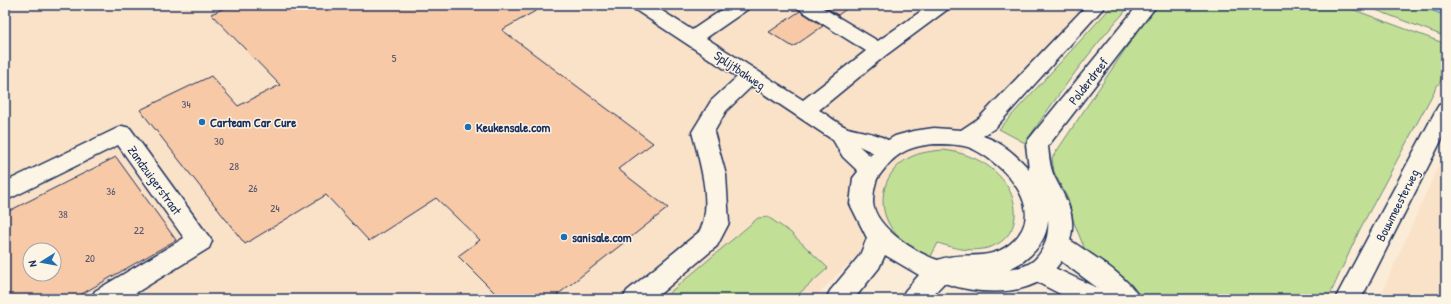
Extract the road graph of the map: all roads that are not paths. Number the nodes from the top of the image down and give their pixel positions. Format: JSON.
{"nodes":[{"id":1,"x":640,"y":5,"type":"edge"},
{"id":2,"x":742,"y":5,"type":"edge"},
{"id":3,"x":805,"y":5,"type":"edge"},
{"id":4,"x":942,"y":5,"type":"edge"},
{"id":5,"x":1097,"y":5,"type":"edge"},
{"id":6,"x":1148,"y":5,"type":"edge"},
{"id":7,"x":693,"y":38,"type":"junction"},
{"id":8,"x":879,"y":50,"type":"junction"},
{"id":9,"x":750,"y":77,"type":"junction"},
{"id":10,"x":804,"y":110,"type":"junction"},
{"id":11,"x":1446,"y":110,"type":"edge"},
{"id":12,"x":841,"y":134,"type":"junction"},
{"id":13,"x":965,"y":138,"type":"junction"},
{"id":14,"x":887,"y":150,"type":"junction"},
{"id":15,"x":869,"y":168,"type":"junction"},
{"id":16,"x":5,"y":192,"type":"edge"},
{"id":17,"x":1035,"y":229,"type":"junction"},
{"id":18,"x":878,"y":241,"type":"junction"},
{"id":19,"x":1058,"y":245,"type":"junction"},
{"id":20,"x":1038,"y":271,"type":"junction"},
{"id":21,"x":939,"y":287,"type":"edge"},
{"id":22,"x":104,"y":299,"type":"edge"},
{"id":23,"x":636,"y":299,"type":"edge"},
{"id":24,"x":839,"y":299,"type":"edge"},
{"id":25,"x":914,"y":299,"type":"edge"},
{"id":26,"x":1094,"y":299,"type":"edge"},
{"id":27,"x":1127,"y":299,"type":"edge"},
{"id":28,"x":1348,"y":299,"type":"edge"}],
"edges":[{"from":1,"to":7,"type":"main road","name":"Splijtbakweg"},
{"from":2,"to":7,"type":"main road"},
{"from":3,"to":8,"type":"main road"},
{"from":4,"to":8,"type":"main road"},
{"from":5,"to":13,"type":"main road"},
{"from":6,"to":19,"type":"main road","name":"Polderdreef"},
{"from":7,"to":9,"type":"main road","name":"Splijtbakweg"},
{"from":8,"to":10,"type":"main road"},
{"from":9,"to":10,"type":"main road","name":"Splijtbakweg"},
{"from":9,"to":23,"type":"main road"},
{"from":10,"to":12,"type":"main road","name":"Splijtbakweg"},
{"from":11,"to":28,"type":"main road","name":"Bouwmeesterweg"},
{"from":12,"to":14,"type":"main road","name":"Splijtbakweg"},
{"from":12,"to":15,"type":"main road","name":"Splijtbakweg"},
{"from":13,"to":14,"type":"main road"},
{"from":13,"to":17,"type":"main road"},
{"from":14,"to":15,"type":"main road"},
{"from":15,"to":18,"type":"main road"},
{"from":16,"to":22,"type":"main road","name":"Zandzuigerstraat"},
{"from":17,"to":19,"type":"main road"},
{"from":17,"to":21,"type":"main road"},
{"from":18,"to":21,"type":"main road"},
{"from":18,"to":24,"type":"main road"},
{"from":19,"to":20,"type":"main road"},
{"from":19,"to":27,"type":"main road"},
{"from":20,"to":21,"type":"main road"},
{"from":20,"to":26,"type":"main road"},
{"from":21,"to":25,"type":"main road"}]}
